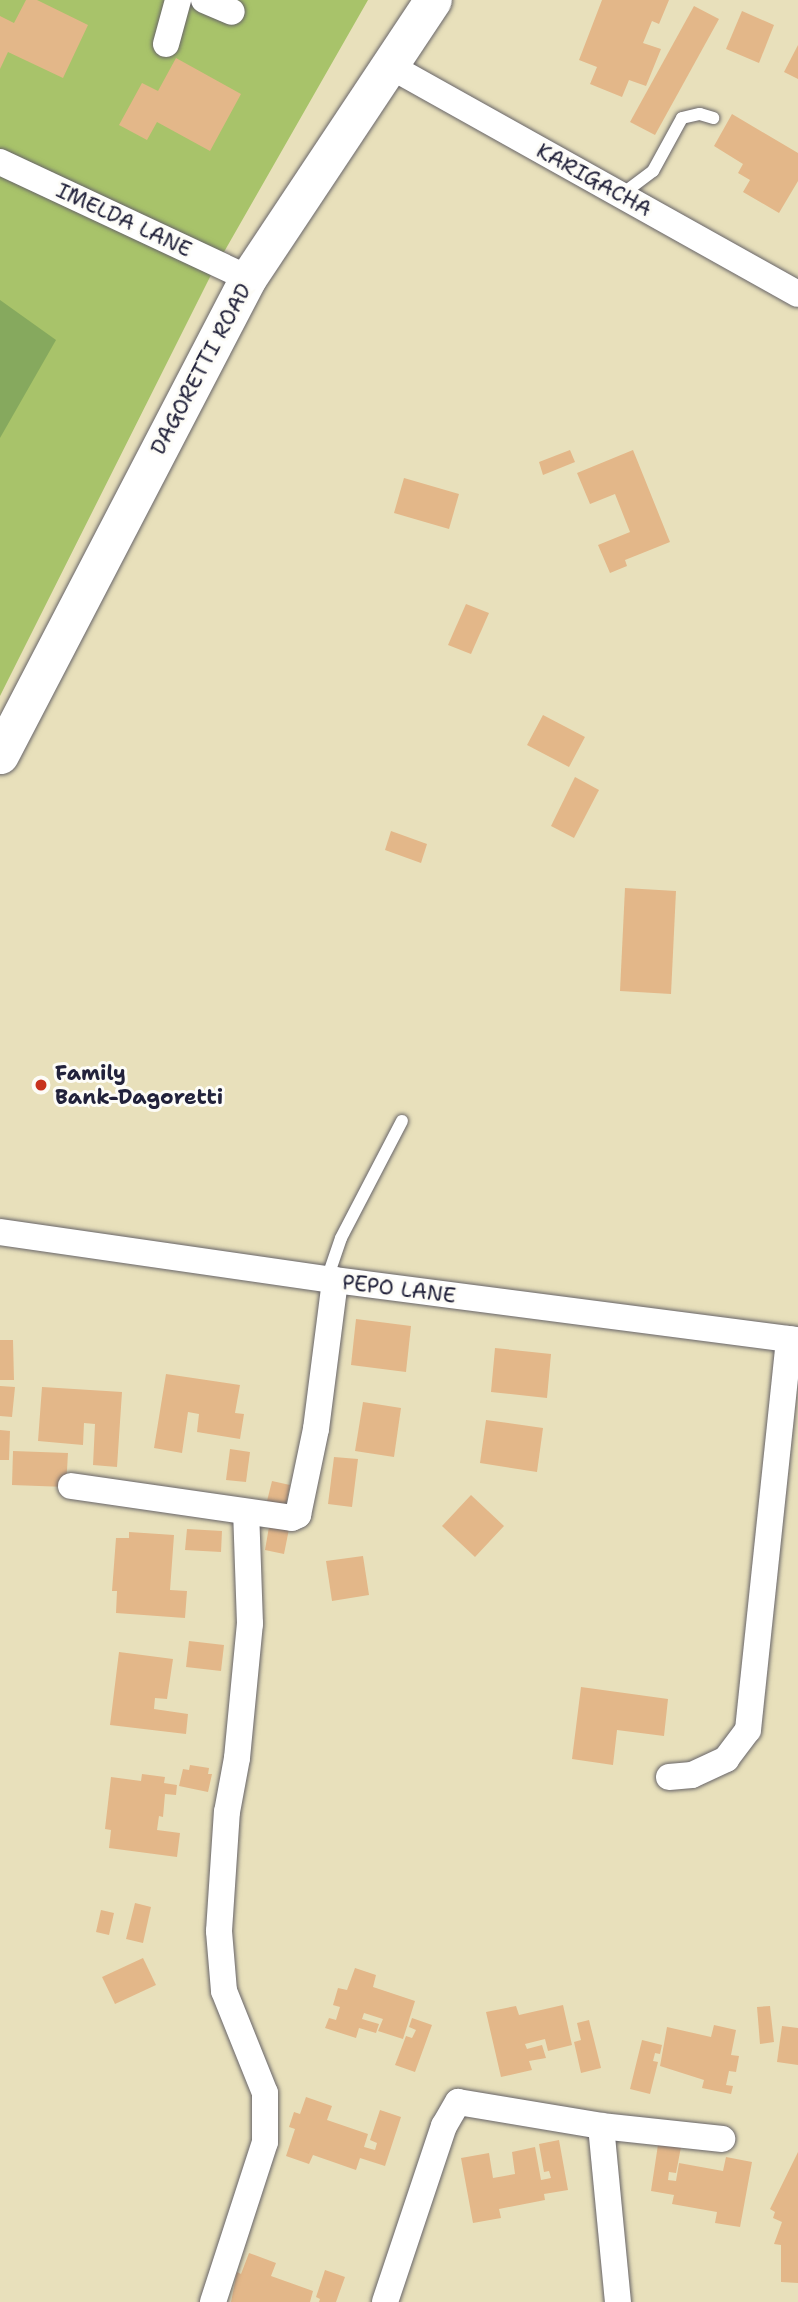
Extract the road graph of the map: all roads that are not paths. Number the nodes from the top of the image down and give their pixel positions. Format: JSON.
{"nodes":[{"id":1,"x":178,"y":0,"type":"edge"},
{"id":2,"x":204,"y":0,"type":"edge"},
{"id":3,"x":433,"y":0,"type":"edge"},
{"id":4,"x":232,"y":12,"type":"dead end"},
{"id":5,"x":166,"y":44,"type":"dead end"},
{"id":6,"x":390,"y":66,"type":"junction"},
{"id":7,"x":713,"y":118,"type":"dead end"},
{"id":8,"x":0,"y":162,"type":"edge"},
{"id":9,"x":621,"y":195,"type":"junction"},
{"id":10,"x":248,"y":278,"type":"junction"},
{"id":11,"x":798,"y":294,"type":"edge"},
{"id":12,"x":0,"y":755,"type":"edge"},
{"id":13,"x":402,"y":1121,"type":"dead end"},
{"id":14,"x":0,"y":1232,"type":"edge"},
{"id":15,"x":331,"y":1280,"type":"junction"},
{"id":16,"x":793,"y":1340,"type":"edge"},
{"id":17,"x":71,"y":1486,"type":"dead end"},
{"id":18,"x":246,"y":1512,"type":"junction"},
{"id":19,"x":669,"y":1777,"type":"dead end"},
{"id":20,"x":601,"y":2126,"type":"junction"},
{"id":21,"x":722,"y":2140,"type":"dead end"},
{"id":22,"x":213,"y":2302,"type":"edge"},
{"id":23,"x":385,"y":2302,"type":"edge"},
{"id":24,"x":618,"y":2302,"type":"edge"}],
"edges":[{"from":1,"to":5,"type":"street"},
{"from":2,"to":4,"type":"street"},
{"from":3,"to":6,"type":"main road","name":"DAGORETTI ROAD"},
{"from":6,"to":9,"type":"street","name":"KARIGACHA"},
{"from":6,"to":10,"type":"main road","name":"DAGORETTI ROAD"},
{"from":7,"to":9,"type":"lane"},
{"from":8,"to":10,"type":"street","name":"IMELDA LANE"},
{"from":9,"to":11,"type":"street","name":"KARIGACHA"},
{"from":10,"to":12,"type":"main road","name":"DAGORETTI ROAD"},
{"from":13,"to":15,"type":"lane"},
{"from":14,"to":15,"type":"street","name":"PEPO LANE"},
{"from":15,"to":16,"type":"street","name":"PEPO LANE"},
{"from":15,"to":18,"type":"street"},
{"from":16,"to":19,"type":"street"},
{"from":17,"to":18,"type":"street"},
{"from":18,"to":22,"type":"street"},
{"from":20,"to":21,"type":"street"},
{"from":20,"to":23,"type":"street"},
{"from":20,"to":24,"type":"street"}]}
